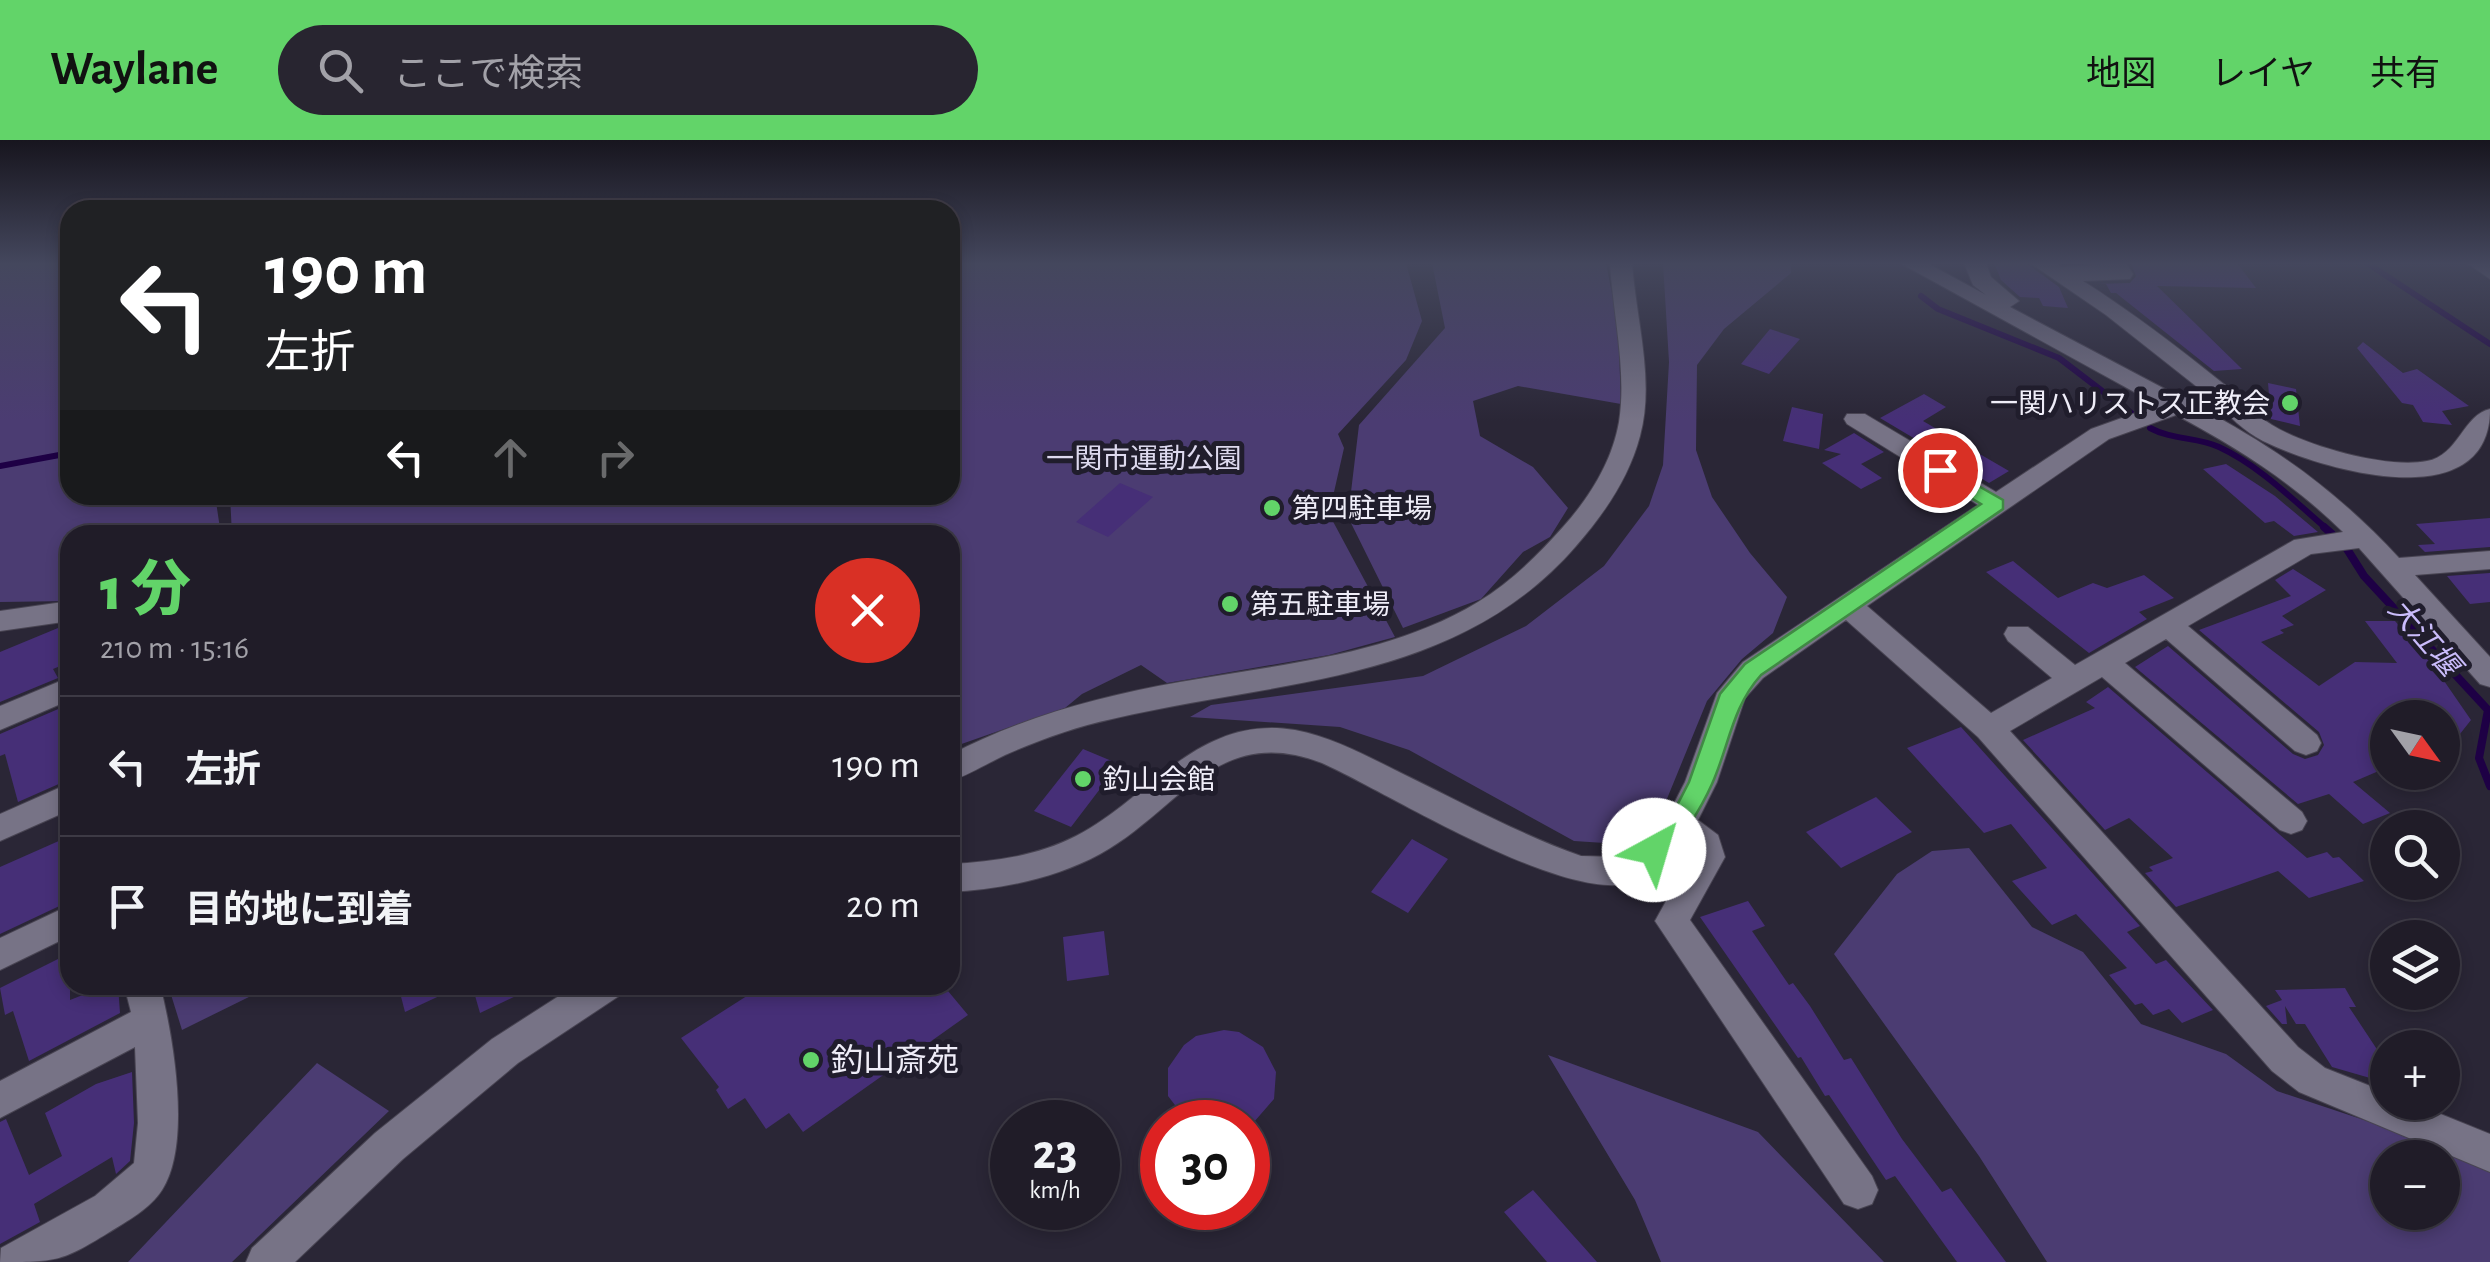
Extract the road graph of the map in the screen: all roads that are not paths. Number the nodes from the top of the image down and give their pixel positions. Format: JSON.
{"nodes":[{"id":1,"x":1624,"y":315,"type":"edge"},
{"id":2,"x":2007,"y":315,"type":"edge"},
{"id":3,"x":2121,"y":315,"type":"edge"},
{"id":4,"x":2218,"y":392,"type":"junction"},
{"id":5,"x":2179,"y":406,"type":"junction"},
{"id":6,"x":2490,"y":416,"type":"edge"},
{"id":7,"x":1856,"y":420,"type":"dead end"},
{"id":8,"x":1996,"y":504,"type":"junction"},
{"id":9,"x":2365,"y":538,"type":"junction"},
{"id":10,"x":2490,"y":560,"type":"edge"},
{"id":11,"x":2392,"y":568,"type":"junction"},
{"id":12,"x":1847,"y":605,"type":"junction"},
{"id":13,"x":60,"y":612,"type":"edge"},
{"id":14,"x":0,"y":621,"type":"edge"},
{"id":15,"x":2168,"y":625,"type":"junction"},
{"id":16,"x":2018,"y":634,"type":"dead end"},
{"id":17,"x":2104,"y":662,"type":"junction"},
{"id":18,"x":2490,"y":676,"type":"edge"},
{"id":19,"x":2074,"y":680,"type":"junction"},
{"id":20,"x":60,"y":692,"type":"edge"},
{"id":21,"x":0,"y":718,"type":"edge"},
{"id":22,"x":1989,"y":729,"type":"junction"},
{"id":23,"x":2306,"y":742,"type":"dead end"},
{"id":24,"x":960,"y":764,"type":"edge"},
{"id":25,"x":60,"y":801,"type":"edge"},
{"id":26,"x":2291,"y":822,"type":"dead end"},
{"id":27,"x":1680,"y":824,"type":"junction"},
{"id":28,"x":0,"y":828,"type":"edge"},
{"id":29,"x":960,"y":877,"type":"edge"},
{"id":30,"x":60,"y":925,"type":"edge"},
{"id":31,"x":0,"y":954,"type":"edge"},
{"id":32,"x":591,"y":995,"type":"edge"},
{"id":33,"x":147,"y":1003,"type":"edge"},
{"id":34,"x":0,"y":1100,"type":"edge"},
{"id":35,"x":2490,"y":1152,"type":"edge"},
{"id":36,"x":1858,"y":1190,"type":"dead end"},
{"id":37,"x":15,"y":1262,"type":"edge"},
{"id":38,"x":266,"y":1262,"type":"edge"}],
"edges":[{"from":1,"to":24,"type":"street"},
{"from":2,"to":5,"type":"street"},
{"from":3,"to":4,"type":"street"},
{"from":4,"to":5,"type":"street"},
{"from":4,"to":6,"type":"street"},
{"from":5,"to":8,"type":"street"},
{"from":5,"to":9,"type":"street"},
{"from":7,"to":8,"type":"street"},
{"from":8,"to":12,"type":"street"},
{"from":9,"to":11,"type":"street"},
{"from":9,"to":15,"type":"street"},
{"from":10,"to":11,"type":"street"},
{"from":11,"to":18,"type":"street"},
{"from":12,"to":22,"type":"street"},
{"from":12,"to":27,"type":"street"},
{"from":13,"to":14,"type":"street"},
{"from":15,"to":17,"type":"street"},
{"from":15,"to":23,"type":"street"},
{"from":16,"to":19,"type":"street"},
{"from":17,"to":19,"type":"street"},
{"from":17,"to":26,"type":"street"},
{"from":19,"to":22,"type":"street"},
{"from":20,"to":21,"type":"street"},
{"from":22,"to":35,"type":"street"},
{"from":25,"to":28,"type":"street"},
{"from":27,"to":29,"type":"street"},
{"from":27,"to":36,"type":"street"},
{"from":30,"to":31,"type":"street"},
{"from":32,"to":38,"type":"street"},
{"from":33,"to":34,"type":"street"},
{"from":33,"to":37,"type":"street"}]}
